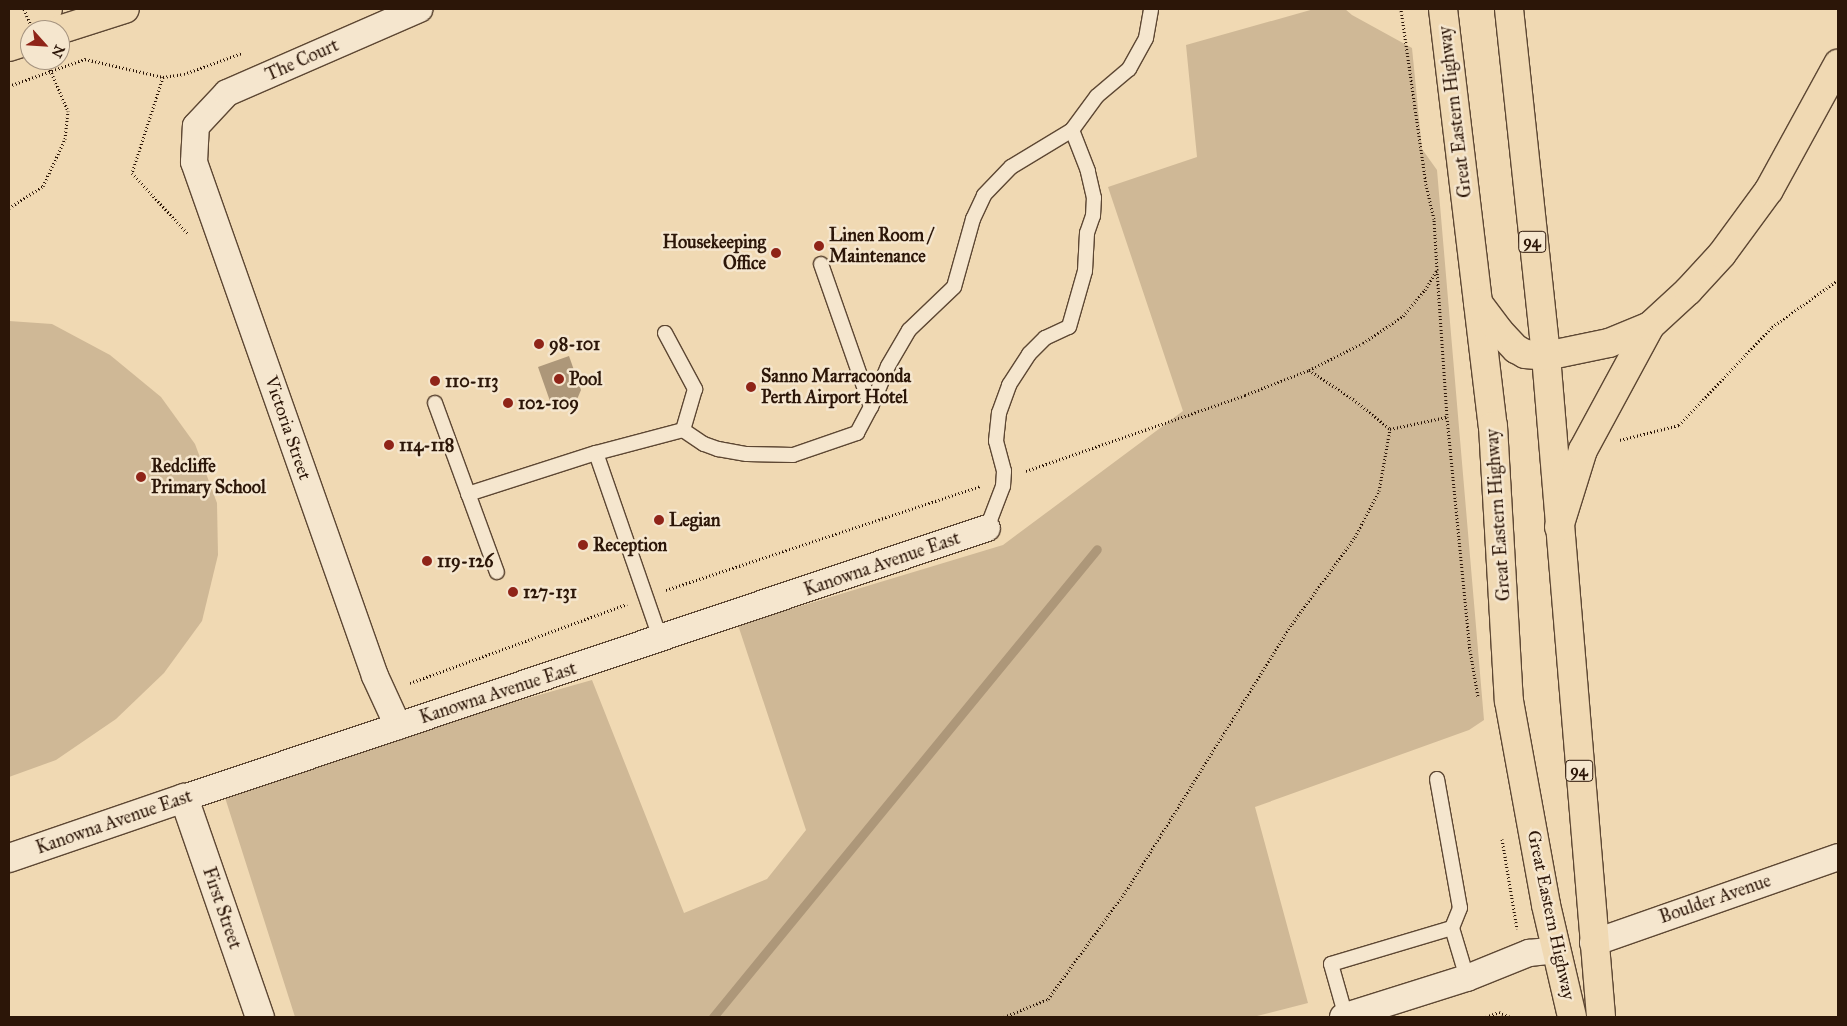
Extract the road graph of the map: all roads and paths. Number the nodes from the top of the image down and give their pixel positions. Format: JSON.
{"nodes":[{"id":1,"x":48,"y":9,"type":"edge"},
{"id":2,"x":125,"y":9,"type":"edge"},
{"id":3,"x":419,"y":9,"type":"edge"},
{"id":4,"x":1151,"y":9,"type":"edge"},
{"id":5,"x":1443,"y":9,"type":"edge"},
{"id":6,"x":1509,"y":9,"type":"edge"},
{"id":7,"x":9,"y":24,"type":"edge"},
{"id":8,"x":70,"y":26,"type":"edge"},
{"id":9,"x":1838,"y":64,"type":"edge"},
{"id":10,"x":50,"y":70,"type":"edge"},
{"id":11,"x":163,"y":77,"type":"dead end"},
{"id":12,"x":9,"y":86,"type":"edge"},
{"id":13,"x":196,"y":126,"type":"joint"},
{"id":14,"x":1072,"y":130,"type":"junction"},
{"id":15,"x":9,"y":208,"type":"edge"},
{"id":16,"x":821,"y":264,"type":"dead end"},
{"id":17,"x":1437,"y":270,"type":"dead end"},
{"id":18,"x":1838,"y":280,"type":"edge"},
{"id":19,"x":1478,"y":302,"type":"junction"},
{"id":20,"x":1650,"y":326,"type":"junction"},
{"id":21,"x":665,"y":333,"type":"dead end"},
{"id":22,"x":1546,"y":356,"type":"junction"},
{"id":23,"x":1309,"y":370,"type":"dead end"},
{"id":24,"x":435,"y":403,"type":"dead end"},
{"id":25,"x":871,"y":407,"type":"junction"},
{"id":26,"x":1447,"y":417,"type":"junction"},
{"id":27,"x":1390,"y":429,"type":"junction"},
{"id":28,"x":683,"y":430,"type":"junction"},
{"id":29,"x":1583,"y":450,"type":"junction"},
{"id":30,"x":596,"y":453,"type":"junction"},
{"id":31,"x":468,"y":494,"type":"junction"},
{"id":32,"x":1559,"y":527,"type":"junction"},
{"id":33,"x":987,"y":528,"type":"joint"},
{"id":34,"x":497,"y":572,"type":"dead end"},
{"id":35,"x":660,"y":638,"type":"junction"},
{"id":36,"x":1478,"y":698,"type":"dead end"},
{"id":37,"x":398,"y":726,"type":"junction"},
{"id":38,"x":1437,"y":779,"type":"dead end"},
{"id":39,"x":184,"y":798,"type":"junction"},
{"id":40,"x":1501,"y":832,"type":"dead end"},
{"id":41,"x":1838,"y":857,"type":"edge"},
{"id":42,"x":9,"y":858,"type":"edge"},
{"id":43,"x":1452,"y":928,"type":"junction"},
{"id":44,"x":1593,"y":943,"type":"junction"},
{"id":45,"x":1557,"y":950,"type":"junction"},
{"id":46,"x":1521,"y":957,"type":"junction"},
{"id":47,"x":1467,"y":978,"type":"junction"},
{"id":48,"x":260,"y":1017,"type":"edge"},
{"id":49,"x":1004,"y":1017,"type":"edge"},
{"id":50,"x":1345,"y":1017,"type":"edge"},
{"id":51,"x":1486,"y":1017,"type":"edge"},
{"id":52,"x":1510,"y":1017,"type":"edge"},
{"id":53,"x":1572,"y":1017,"type":"edge"},
{"id":54,"x":1600,"y":1017,"type":"edge"}],
"edges":[{"from":1,"to":7,"type":"highway"},
{"from":2,"to":8,"type":"highway"},
{"from":3,"to":13,"type":"street","name":"The Court"},
{"from":4,"to":14,"type":"lane"},
{"from":5,"to":19,"type":"highway","name":"Great Eastern Highway"},
{"from":6,"to":22,"type":"highway","name":"Great Eastern Highway","number":"94"},
{"from":9,"to":20,"type":"highway"},
{"from":10,"to":15,"type":"path","bridge":true},
{"from":11,"to":12,"type":"path"},
{"from":13,"to":37,"type":"street","name":"Victoria Street"},
{"from":14,"to":25,"type":"lane"},
{"from":14,"to":33,"type":"lane"},
{"from":16,"to":25,"type":"lane"},
{"from":17,"to":26,"type":"path"},
{"from":18,"to":29,"type":"path"},
{"from":19,"to":22,"type":"highway"},
{"from":19,"to":45,"type":"highway","name":"Great Eastern Highway"},
{"from":20,"to":22,"type":"highway"},
{"from":20,"to":29,"type":"highway"},
{"from":21,"to":28,"type":"lane"},
{"from":22,"to":32,"type":"highway","name":"Great Eastern Highway","number":"94"},
{"from":23,"to":27,"type":"path"},
{"from":24,"to":31,"type":"lane"},
{"from":25,"to":28,"type":"lane"},
{"from":26,"to":27,"type":"path"},
{"from":26,"to":36,"type":"path"},
{"from":27,"to":49,"type":"path"},
{"from":28,"to":30,"type":"lane"},
{"from":29,"to":32,"type":"highway"},
{"from":30,"to":31,"type":"lane"},
{"from":30,"to":35,"type":"lane"},
{"from":31,"to":34,"type":"lane"},
{"from":32,"to":44,"type":"highway","name":"Great Eastern Highway","number":"94"},
{"from":33,"to":35,"type":"street","name":"Kanowna Avenue East"},
{"from":35,"to":37,"type":"street","name":"Kanowna Avenue East"},
{"from":37,"to":39,"type":"street","name":"Kanowna Avenue East"},
{"from":38,"to":43,"type":"lane"},
{"from":39,"to":42,"type":"street","name":"Kanowna Avenue East"},
{"from":39,"to":48,"type":"street","name":"First Street"},
{"from":40,"to":46,"type":"path"},
{"from":41,"to":44,"type":"street","name":"Boulder Avenue"},
{"from":43,"to":47,"type":"lane"},
{"from":43,"to":50,"type":"lane"},
{"from":44,"to":54,"type":"highway","name":"Great Eastern Highway","number":"94"},
{"from":45,"to":46,"type":"street"},
{"from":45,"to":53,"type":"highway","name":"Great Eastern Highway"},
{"from":46,"to":47,"type":"street"},
{"from":47,"to":50,"type":"street"},
{"from":51,"to":52,"type":"path"}]}
